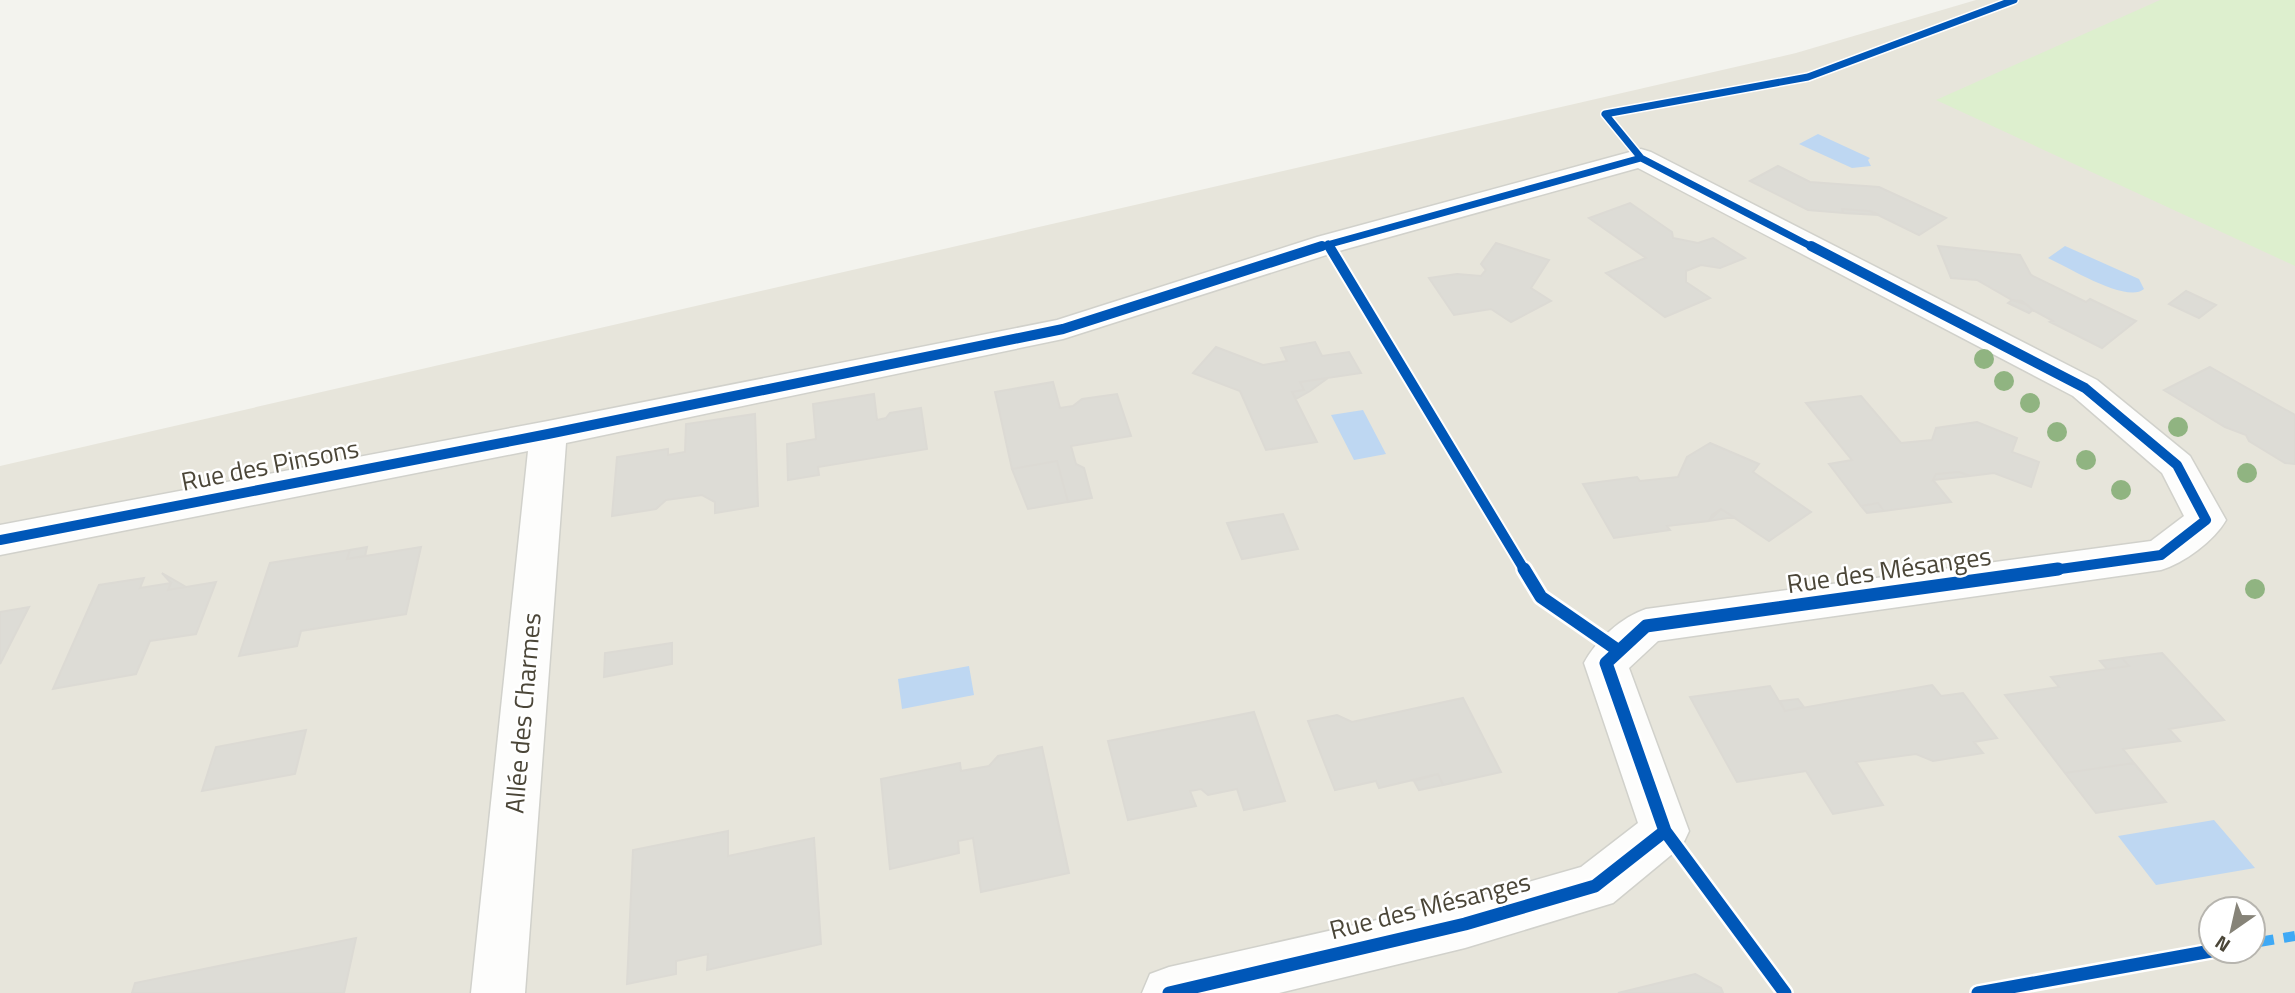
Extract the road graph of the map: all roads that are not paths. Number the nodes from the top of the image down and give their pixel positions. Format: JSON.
{"nodes":[{"id":1,"x":1641,"y":158,"type":"joint"},
{"id":2,"x":548,"y":434,"type":"junction"},
{"id":3,"x":0,"y":540,"type":"edge"},
{"id":4,"x":498,"y":993,"type":"edge"},
{"id":5,"x":1168,"y":993,"type":"edge"}],
"edges":[{"from":1,"to":2,"type":"street","name":"Rue des Pinsons"},
{"from":1,"to":5,"type":"street","name":"Rue des Mésanges"},
{"from":2,"to":3,"type":"street","name":"Rue des Pinsons"},
{"from":2,"to":4,"type":"street","name":"Allée des Charmes"}]}
